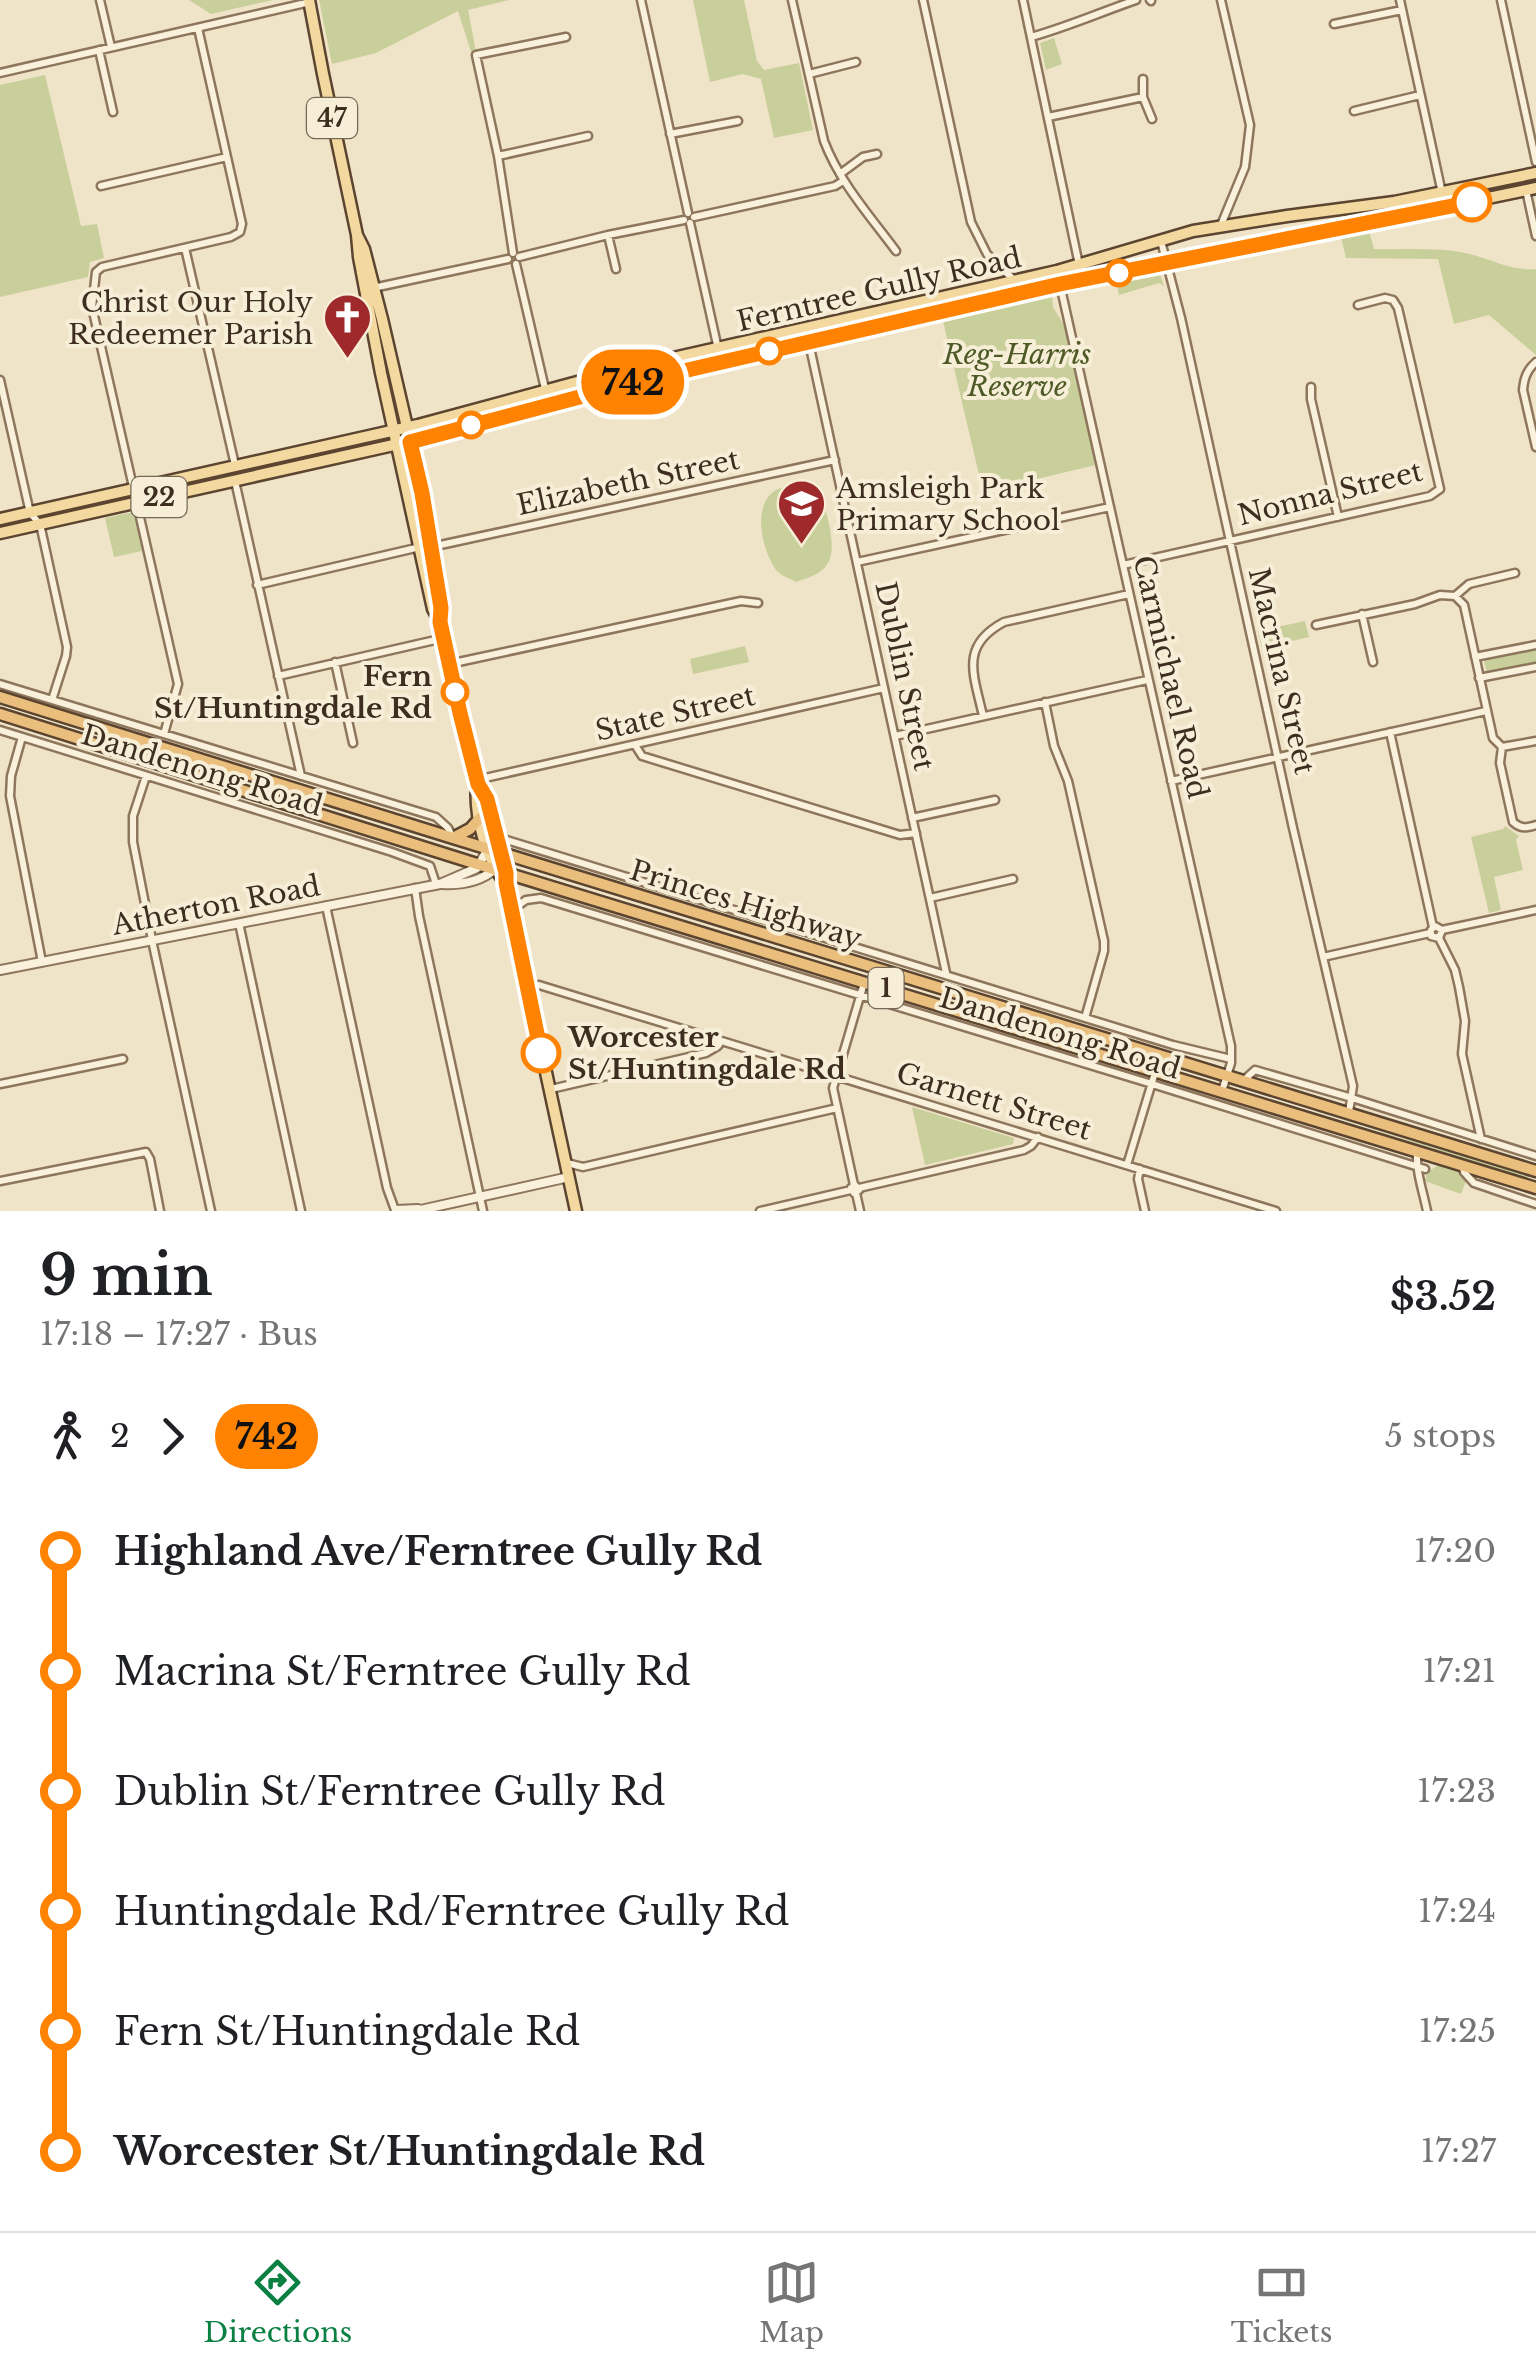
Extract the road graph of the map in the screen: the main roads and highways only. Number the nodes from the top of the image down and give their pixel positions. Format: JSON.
{"nodes":[{"id":1,"x":309,"y":1,"type":"edge"},
{"id":2,"x":1536,"y":173,"type":"edge"},
{"id":3,"x":1531,"y":189,"type":"edge"},
{"id":4,"x":400,"y":429,"type":"junction"},
{"id":5,"x":404,"y":443,"type":"junction"},
{"id":6,"x":0,"y":519,"type":"edge"},
{"id":7,"x":0,"y":533,"type":"edge"},
{"id":8,"x":0,"y":696,"type":"edge"},
{"id":9,"x":0,"y":714,"type":"edge"},
{"id":10,"x":477,"y":782,"type":"junction"},
{"id":11,"x":480,"y":818,"type":"junction"},
{"id":12,"x":453,"y":838,"type":"junction"},
{"id":13,"x":488,"y":848,"type":"junction"},
{"id":14,"x":501,"y":853,"type":"junction"},
{"id":15,"x":502,"y":875,"type":"junction"},
{"id":16,"x":1536,"y":1171,"type":"edge"},
{"id":17,"x":1536,"y":1188,"type":"edge"},
{"id":18,"x":576,"y":1211,"type":"edge"}],
"edges":[{"from":1,"to":4,"type":"main road","number":"47"},
{"from":2,"to":4,"type":"main road","name":"Ferntree Gully Road","number":"22"},
{"from":3,"to":5,"type":"main road","name":"Ferntree Gully Road","number":"22"},
{"from":4,"to":5,"type":"main road","number":"47"},
{"from":4,"to":6,"type":"main road","name":"Ferntree Gully Road","number":"22"},
{"from":5,"to":7,"type":"main road","name":"Ferntree Gully Road","number":"22"},
{"from":5,"to":10,"type":"main road","number":"47"},
{"from":8,"to":12,"type":"highway","name":"Princes Highway","number":"1"},
{"from":9,"to":15,"type":"highway","name":"Princes Highway","number":"1"},
{"from":10,"to":11,"type":"main road","number":"47"},
{"from":10,"to":14,"type":"main road","number":"47"},
{"from":11,"to":12,"type":"highway"},
{"from":11,"to":13,"type":"main road","number":"47"},
{"from":12,"to":13,"type":"highway","name":"Princes Highway","number":"1"},
{"from":13,"to":14,"type":"highway","name":"Princes Highway","number":"1"},
{"from":13,"to":15,"type":"main road","number":"47"},
{"from":14,"to":15,"type":"main road","number":"47"},
{"from":14,"to":16,"type":"highway","name":"Princes Highway","number":"1"},
{"from":15,"to":17,"type":"highway","name":"Princes Highway","number":"1"},
{"from":15,"to":18,"type":"main road","number":"47"}]}
